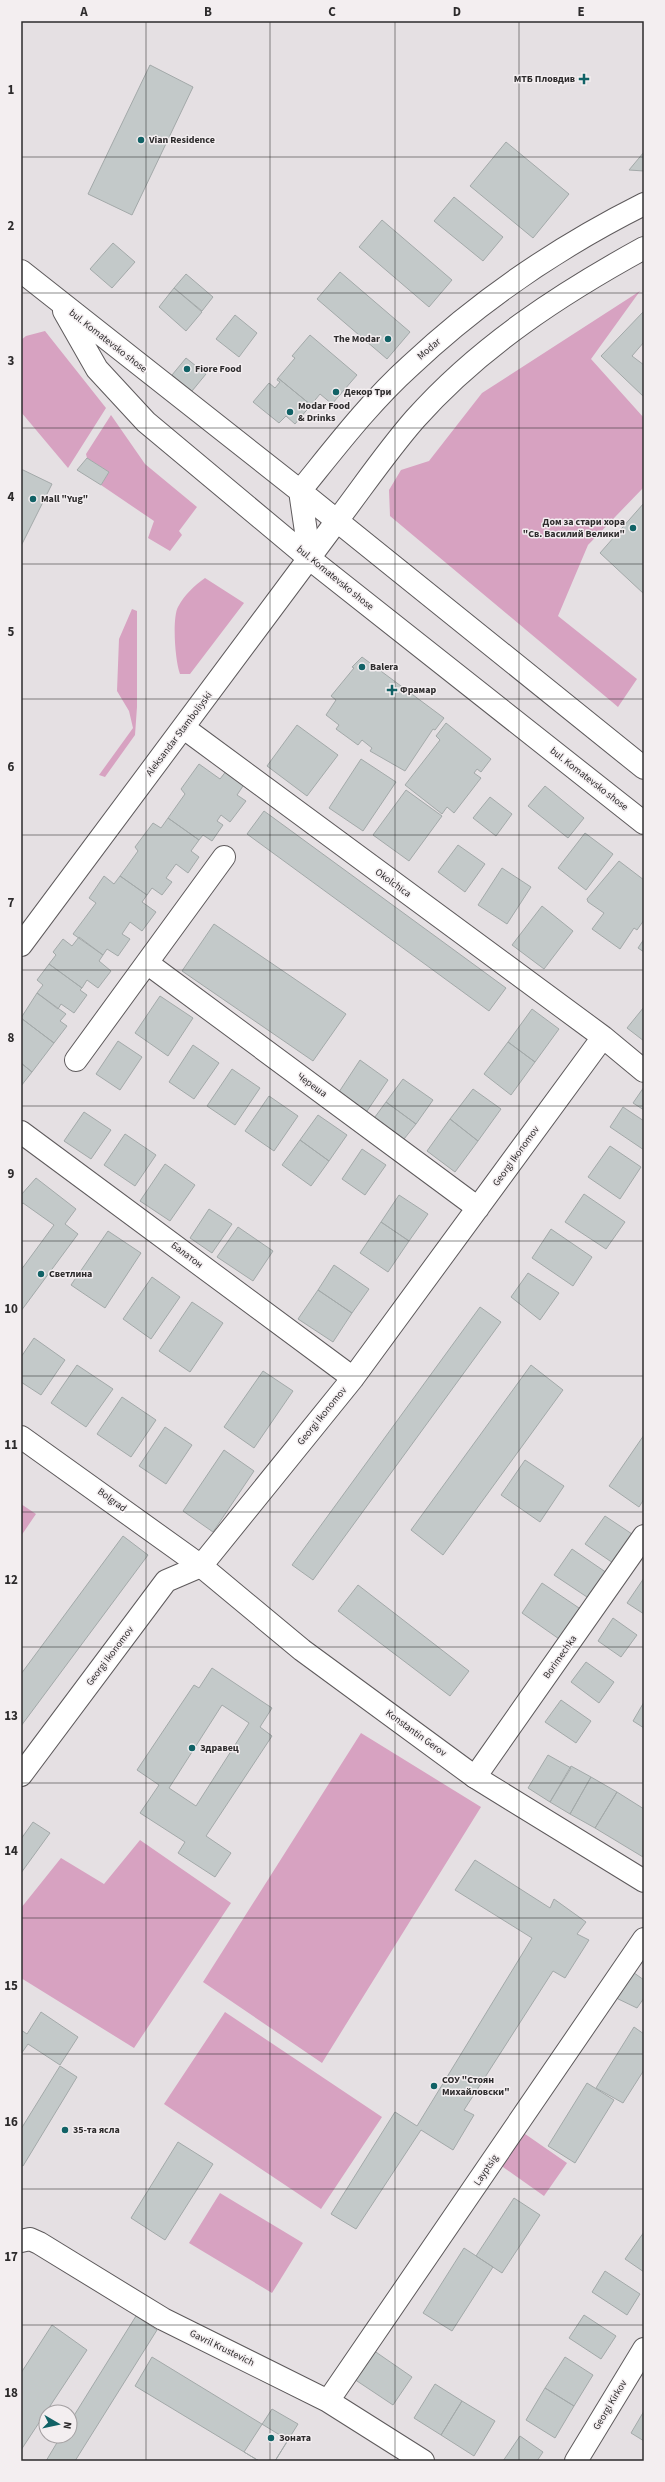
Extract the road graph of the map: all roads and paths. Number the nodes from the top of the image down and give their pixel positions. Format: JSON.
{"nodes":[{"id":1,"x":644,"y":204,"type":"edge"},
{"id":2,"x":644,"y":248,"type":"edge"},
{"id":3,"x":21,"y":271,"type":"edge"},
{"id":4,"x":59,"y":303,"type":"junction"},
{"id":5,"x":300,"y":491,"type":"junction"},
{"id":6,"x":336,"y":522,"type":"junction"},
{"id":7,"x":310,"y":559,"type":"junction"},
{"id":8,"x":184,"y":728,"type":"junction"},
{"id":9,"x":644,"y":768,"type":"edge"},
{"id":10,"x":644,"y":823,"type":"edge"},
{"id":11,"x":224,"y":857,"type":"dead end"},
{"id":12,"x":21,"y":945,"type":"edge"},
{"id":13,"x":147,"y":962,"type":"junction"},
{"id":14,"x":603,"y":1037,"type":"junction"},
{"id":15,"x":76,"y":1060,"type":"dead end"},
{"id":16,"x":644,"y":1071,"type":"edge"},
{"id":17,"x":21,"y":1132,"type":"edge"},
{"id":18,"x":478,"y":1208,"type":"junction"},
{"id":19,"x":352,"y":1378,"type":"junction"},
{"id":20,"x":21,"y":1437,"type":"edge"},
{"id":21,"x":644,"y":1536,"type":"edge"},
{"id":22,"x":201,"y":1566,"type":"junction"},
{"id":23,"x":21,"y":1775,"type":"edge"},
{"id":24,"x":475,"y":1777,"type":"junction"},
{"id":25,"x":644,"y":1881,"type":"edge"},
{"id":26,"x":644,"y":1938,"type":"edge"},
{"id":27,"x":21,"y":2241,"type":"edge"},
{"id":28,"x":644,"y":2349,"type":"edge"},
{"id":29,"x":328,"y":2401,"type":"junction"},
{"id":30,"x":423,"y":2461,"type":"edge"},
{"id":31,"x":576,"y":2461,"type":"edge"}],
"edges":[{"from":1,"to":5,"type":"street","name":"Modar"},
{"from":2,"to":6,"type":"street"},
{"from":3,"to":4,"type":"street","name":"bul. Komatevsko shose"},
{"from":4,"to":5,"type":"street","name":"bul. Komatevsko shose"},
{"from":4,"to":7,"type":"street","name":"bul. Komatevsko shose"},
{"from":5,"to":6,"type":"street","name":"bul. Komatevsko shose"},
{"from":5,"to":7,"type":"street"},
{"from":6,"to":7,"type":"street","name":"Aleksandar Stamboliyski"},
{"from":6,"to":9,"type":"street","name":"bul. Komatevsko shose"},
{"from":7,"to":8,"type":"street","name":"Aleksandar Stamboliyski"},
{"from":7,"to":10,"type":"street","name":"bul. Komatevsko shose"},
{"from":8,"to":12,"type":"street","name":"Aleksandar Stamboliyski"},
{"from":8,"to":14,"type":"street","name":"Okolchica"},
{"from":11,"to":13,"type":"street"},
{"from":13,"to":15,"type":"street"},
{"from":13,"to":18,"type":"street","name":"Череша"},
{"from":14,"to":16,"type":"street","name":"Okolchica"},
{"from":14,"to":18,"type":"street","name":"Georgi Ikonomov"},
{"from":17,"to":19,"type":"street","name":"Балатон"},
{"from":18,"to":19,"type":"street","name":"Georgi Ikonomov"},
{"from":19,"to":22,"type":"street","name":"Georgi Ikonomov"},
{"from":20,"to":22,"type":"street","name":"Bolgrad"},
{"from":21,"to":24,"type":"street","name":"Borimechka"},
{"from":22,"to":23,"type":"street","name":"Georgi Ikonomov"},
{"from":22,"to":24,"type":"street","name":"Konstantin Gerov"},
{"from":24,"to":25,"type":"street","name":"Konstantin Gerov"},
{"from":26,"to":29,"type":"street","name":"Layptsig"},
{"from":27,"to":29,"type":"street","name":"Gavril Krustevich"},
{"from":28,"to":31,"type":"street","name":"Georgi Kirkov"},
{"from":29,"to":30,"type":"street","name":"Gavril Krustevich"}]}
